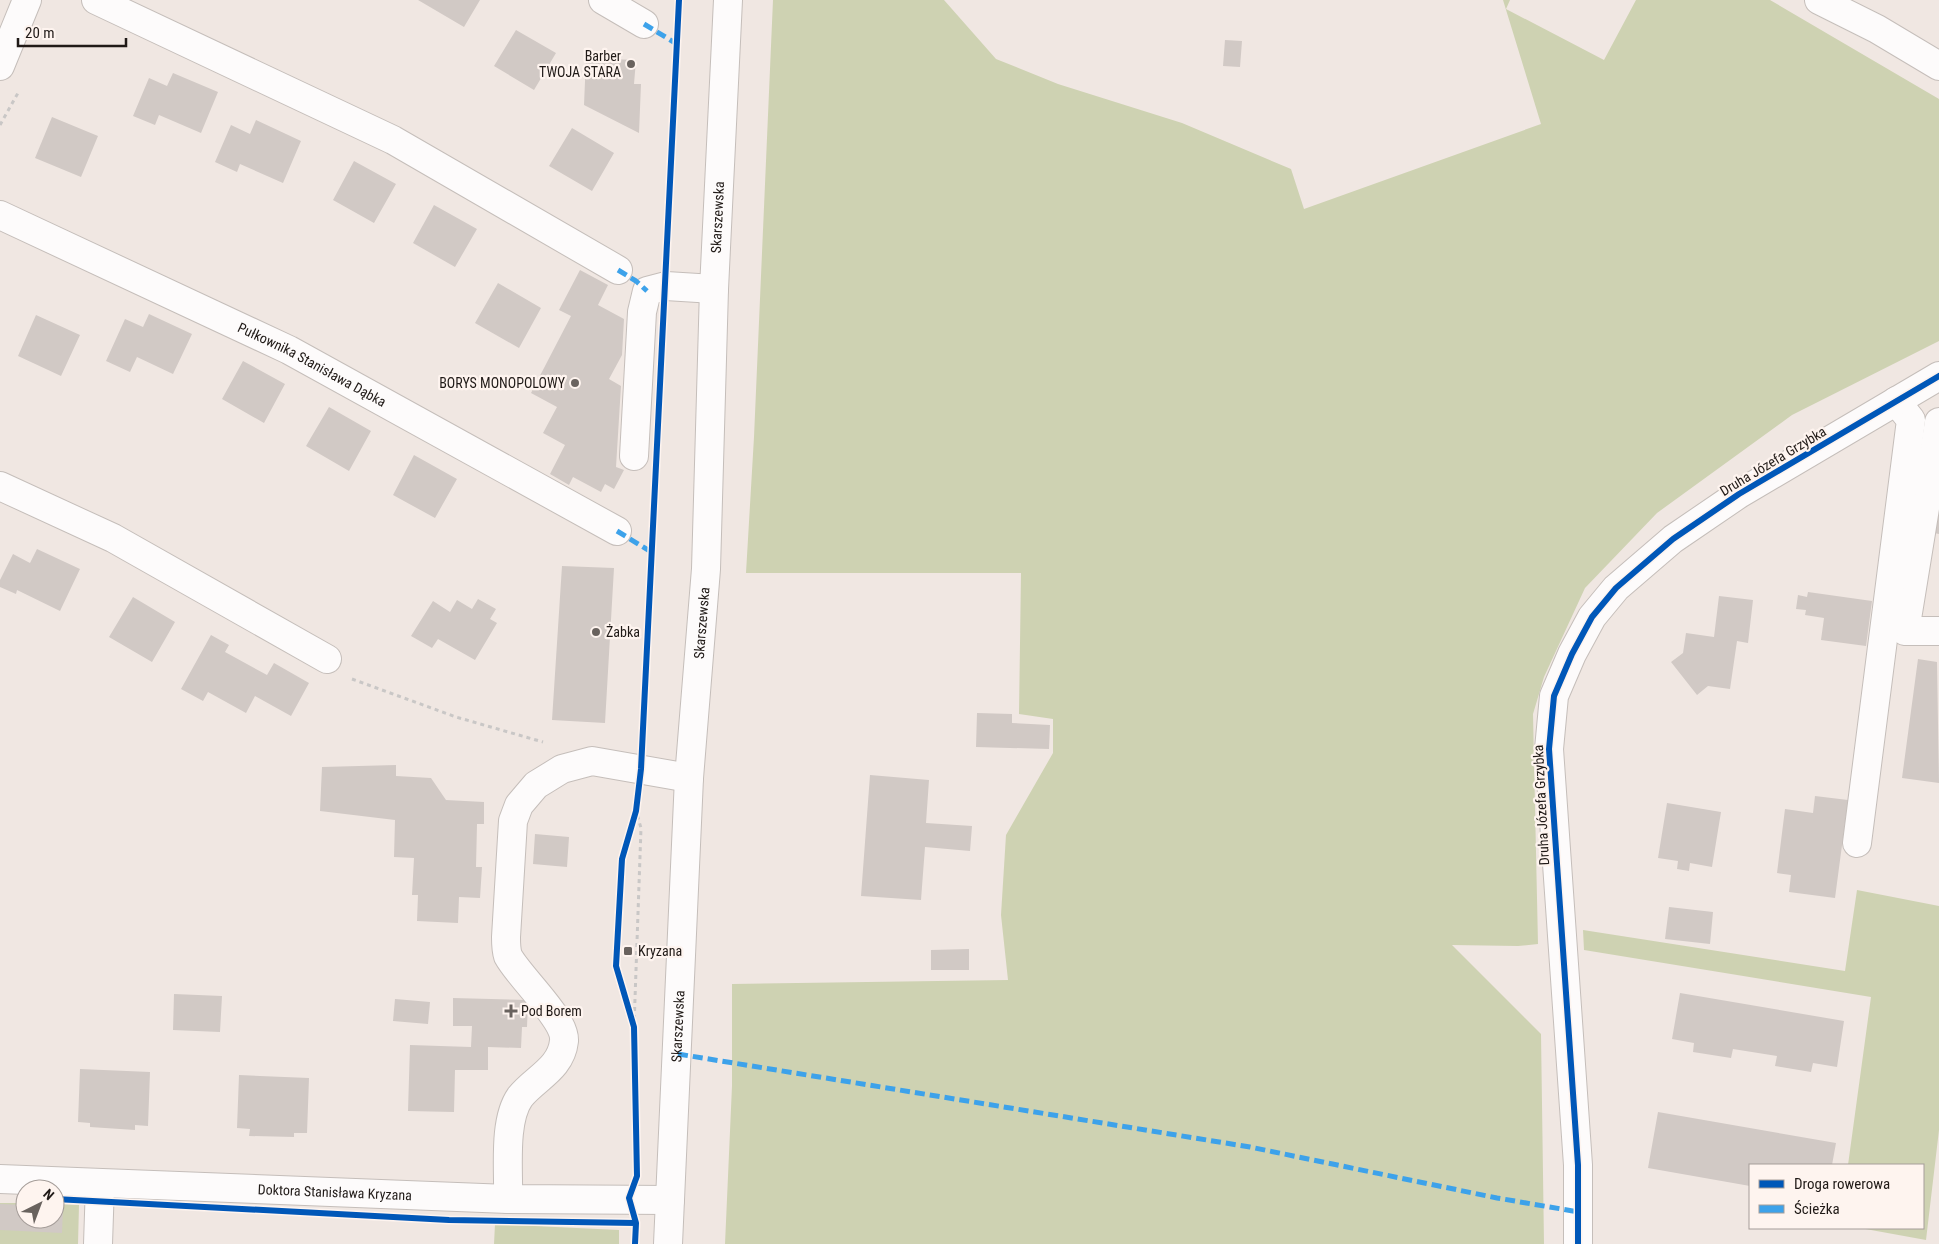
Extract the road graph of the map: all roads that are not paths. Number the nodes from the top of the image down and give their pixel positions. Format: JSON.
{"nodes":[{"id":1,"x":27,"y":0,"type":"edge"},
{"id":2,"x":96,"y":0,"type":"edge"},
{"id":3,"x":603,"y":0,"type":"edge"},
{"id":4,"x":728,"y":0,"type":"edge"},
{"id":5,"x":1819,"y":0,"type":"edge"},
{"id":6,"x":644,"y":24,"type":"dead end"},
{"id":7,"x":0,"y":66,"type":"edge"},
{"id":8,"x":1939,"y":66,"type":"edge"},
{"id":9,"x":0,"y":215,"type":"edge"},
{"id":10,"x":618,"y":270,"type":"dead end"},
{"id":11,"x":714,"y":289,"type":"junction"},
{"id":12,"x":1938,"y":380,"type":"edge"},
{"id":13,"x":1896,"y":401,"type":"junction"},
{"id":14,"x":1939,"y":422,"type":"edge"},
{"id":15,"x":634,"y":456,"type":"dead end"},
{"id":16,"x":0,"y":486,"type":"edge"},
{"id":17,"x":617,"y":531,"type":"dead end"},
{"id":18,"x":1939,"y":631,"type":"edge"},
{"id":19,"x":327,"y":659,"type":"road end"},
{"id":20,"x":689,"y":778,"type":"junction"},
{"id":21,"x":1857,"y":842,"type":"dead end"},
{"id":22,"x":0,"y":1179,"type":"edge"},
{"id":23,"x":100,"y":1184,"type":"junction"},
{"id":24,"x":508,"y":1199,"type":"junction"},
{"id":25,"x":670,"y":1200,"type":"junction"},
{"id":26,"x":98,"y":1244,"type":"edge"},
{"id":27,"x":668,"y":1244,"type":"edge"},
{"id":28,"x":1578,"y":1244,"type":"edge"}],
"edges":[{"from":1,"to":7,"type":"street"},
{"from":2,"to":10,"type":"street"},
{"from":3,"to":6,"type":"street"},
{"from":4,"to":11,"type":"street","name":"Skarszewska"},
{"from":5,"to":8,"type":"street"},
{"from":9,"to":17,"type":"street","name":"Pułkownika Stanisława Dąbka"},
{"from":11,"to":15,"type":"street"},
{"from":11,"to":20,"type":"street","name":"Skarszewska"},
{"from":12,"to":13,"type":"street","name":"Druha Józefa Grzybka"},
{"from":13,"to":21,"type":"street"},
{"from":13,"to":28,"type":"street","name":"Druha Józefa Grzybka"},
{"from":14,"to":18,"type":"street"},
{"from":16,"to":19,"type":"street"},
{"from":20,"to":24,"type":"street"},
{"from":20,"to":25,"type":"street","name":"Skarszewska"},
{"from":22,"to":23,"type":"street","name":"Doktora Stanisława Kryzana"},
{"from":23,"to":24,"type":"street","name":"Doktora Stanisława Kryzana"},
{"from":23,"to":26,"type":"street"},
{"from":24,"to":25,"type":"street","name":"Doktora Stanisława Kryzana"},
{"from":25,"to":27,"type":"street","name":"Skarszewska"}]}
